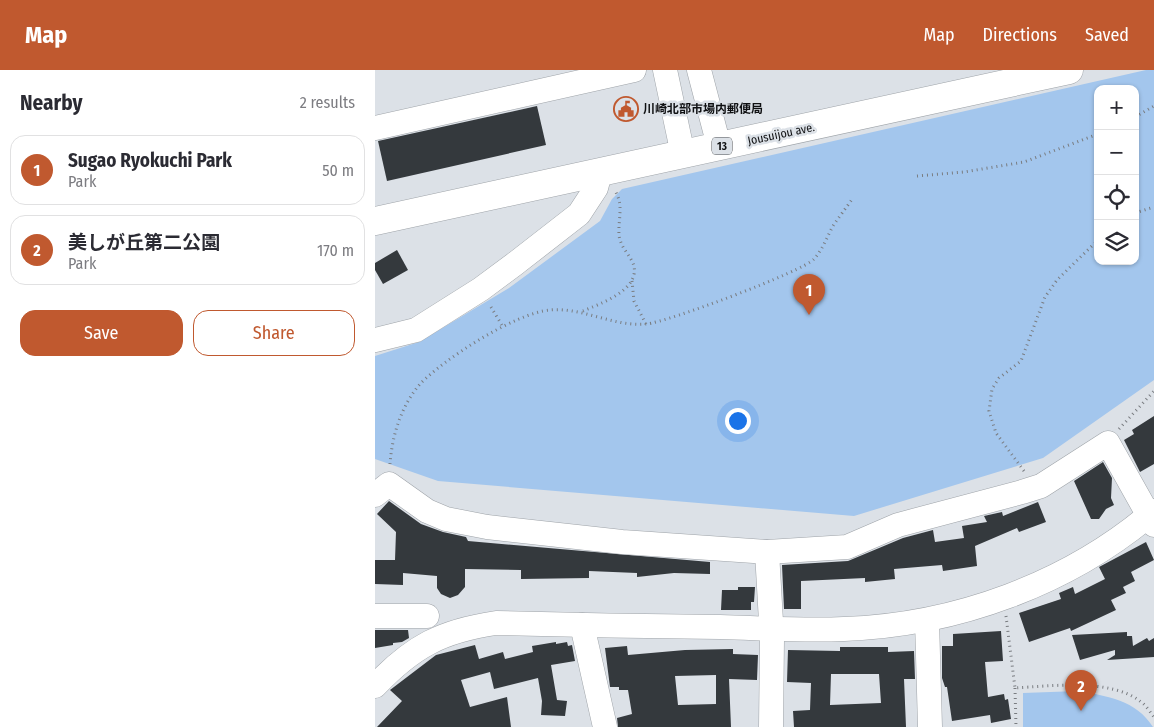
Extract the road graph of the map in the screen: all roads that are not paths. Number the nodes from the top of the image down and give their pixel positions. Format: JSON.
{"nodes":[{"id":1,"x":634,"y":70,"type":"edge"},
{"id":2,"x":665,"y":70,"type":"edge"},
{"id":3,"x":699,"y":70,"type":"edge"},
{"id":4,"x":1069,"y":70,"type":"edge"},
{"id":5,"x":540,"y":80,"type":"edge"},
{"id":6,"x":375,"y":128,"type":"edge"},
{"id":7,"x":719,"y":146,"type":"junction"},
{"id":8,"x":683,"y":155,"type":"junction"},
{"id":9,"x":606,"y":180,"type":"junction"},
{"id":10,"x":375,"y":221,"type":"edge"},
{"id":11,"x":375,"y":340,"type":"edge"},
{"id":12,"x":382,"y":489,"type":"edge"},
{"id":13,"x":1152,"y":517,"type":"edge"},
{"id":14,"x":767,"y":552,"type":"junction"},
{"id":15,"x":375,"y":616,"type":"edge"},
{"id":16,"x":427,"y":616,"type":"dead end"},
{"id":17,"x":927,"y":620,"type":"junction"},
{"id":18,"x":582,"y":626,"type":"junction"},
{"id":19,"x":771,"y":628,"type":"junction"},
{"id":20,"x":375,"y":686,"type":"edge"},
{"id":21,"x":605,"y":727,"type":"edge"},
{"id":22,"x":771,"y":727,"type":"edge"},
{"id":23,"x":930,"y":727,"type":"edge"}],
"edges":[{"from":1,"to":5,"type":"street"},
{"from":2,"to":8,"type":"street"},
{"from":3,"to":7,"type":"street"},
{"from":4,"to":7,"type":"main road","name":"Jousuijou ave.","number":"13"},
{"from":5,"to":6,"type":"street"},
{"from":7,"to":8,"type":"main road","name":"Jousuijou ave.","number":"13"},
{"from":8,"to":9,"type":"main road","name":"Jousuijou ave.","number":"13"},
{"from":9,"to":10,"type":"main road","name":"Jousuijou ave.","number":"13"},
{"from":9,"to":11,"type":"street"},
{"from":12,"to":14,"type":"street"},
{"from":13,"to":14,"type":"street"},
{"from":13,"to":17,"type":"street"},
{"from":14,"to":19,"type":"street"},
{"from":15,"to":16,"type":"street"},
{"from":17,"to":19,"type":"street"},
{"from":17,"to":23,"type":"street"},
{"from":18,"to":19,"type":"street"},
{"from":18,"to":20,"type":"street"},
{"from":18,"to":21,"type":"street"},
{"from":19,"to":22,"type":"street"}]}
